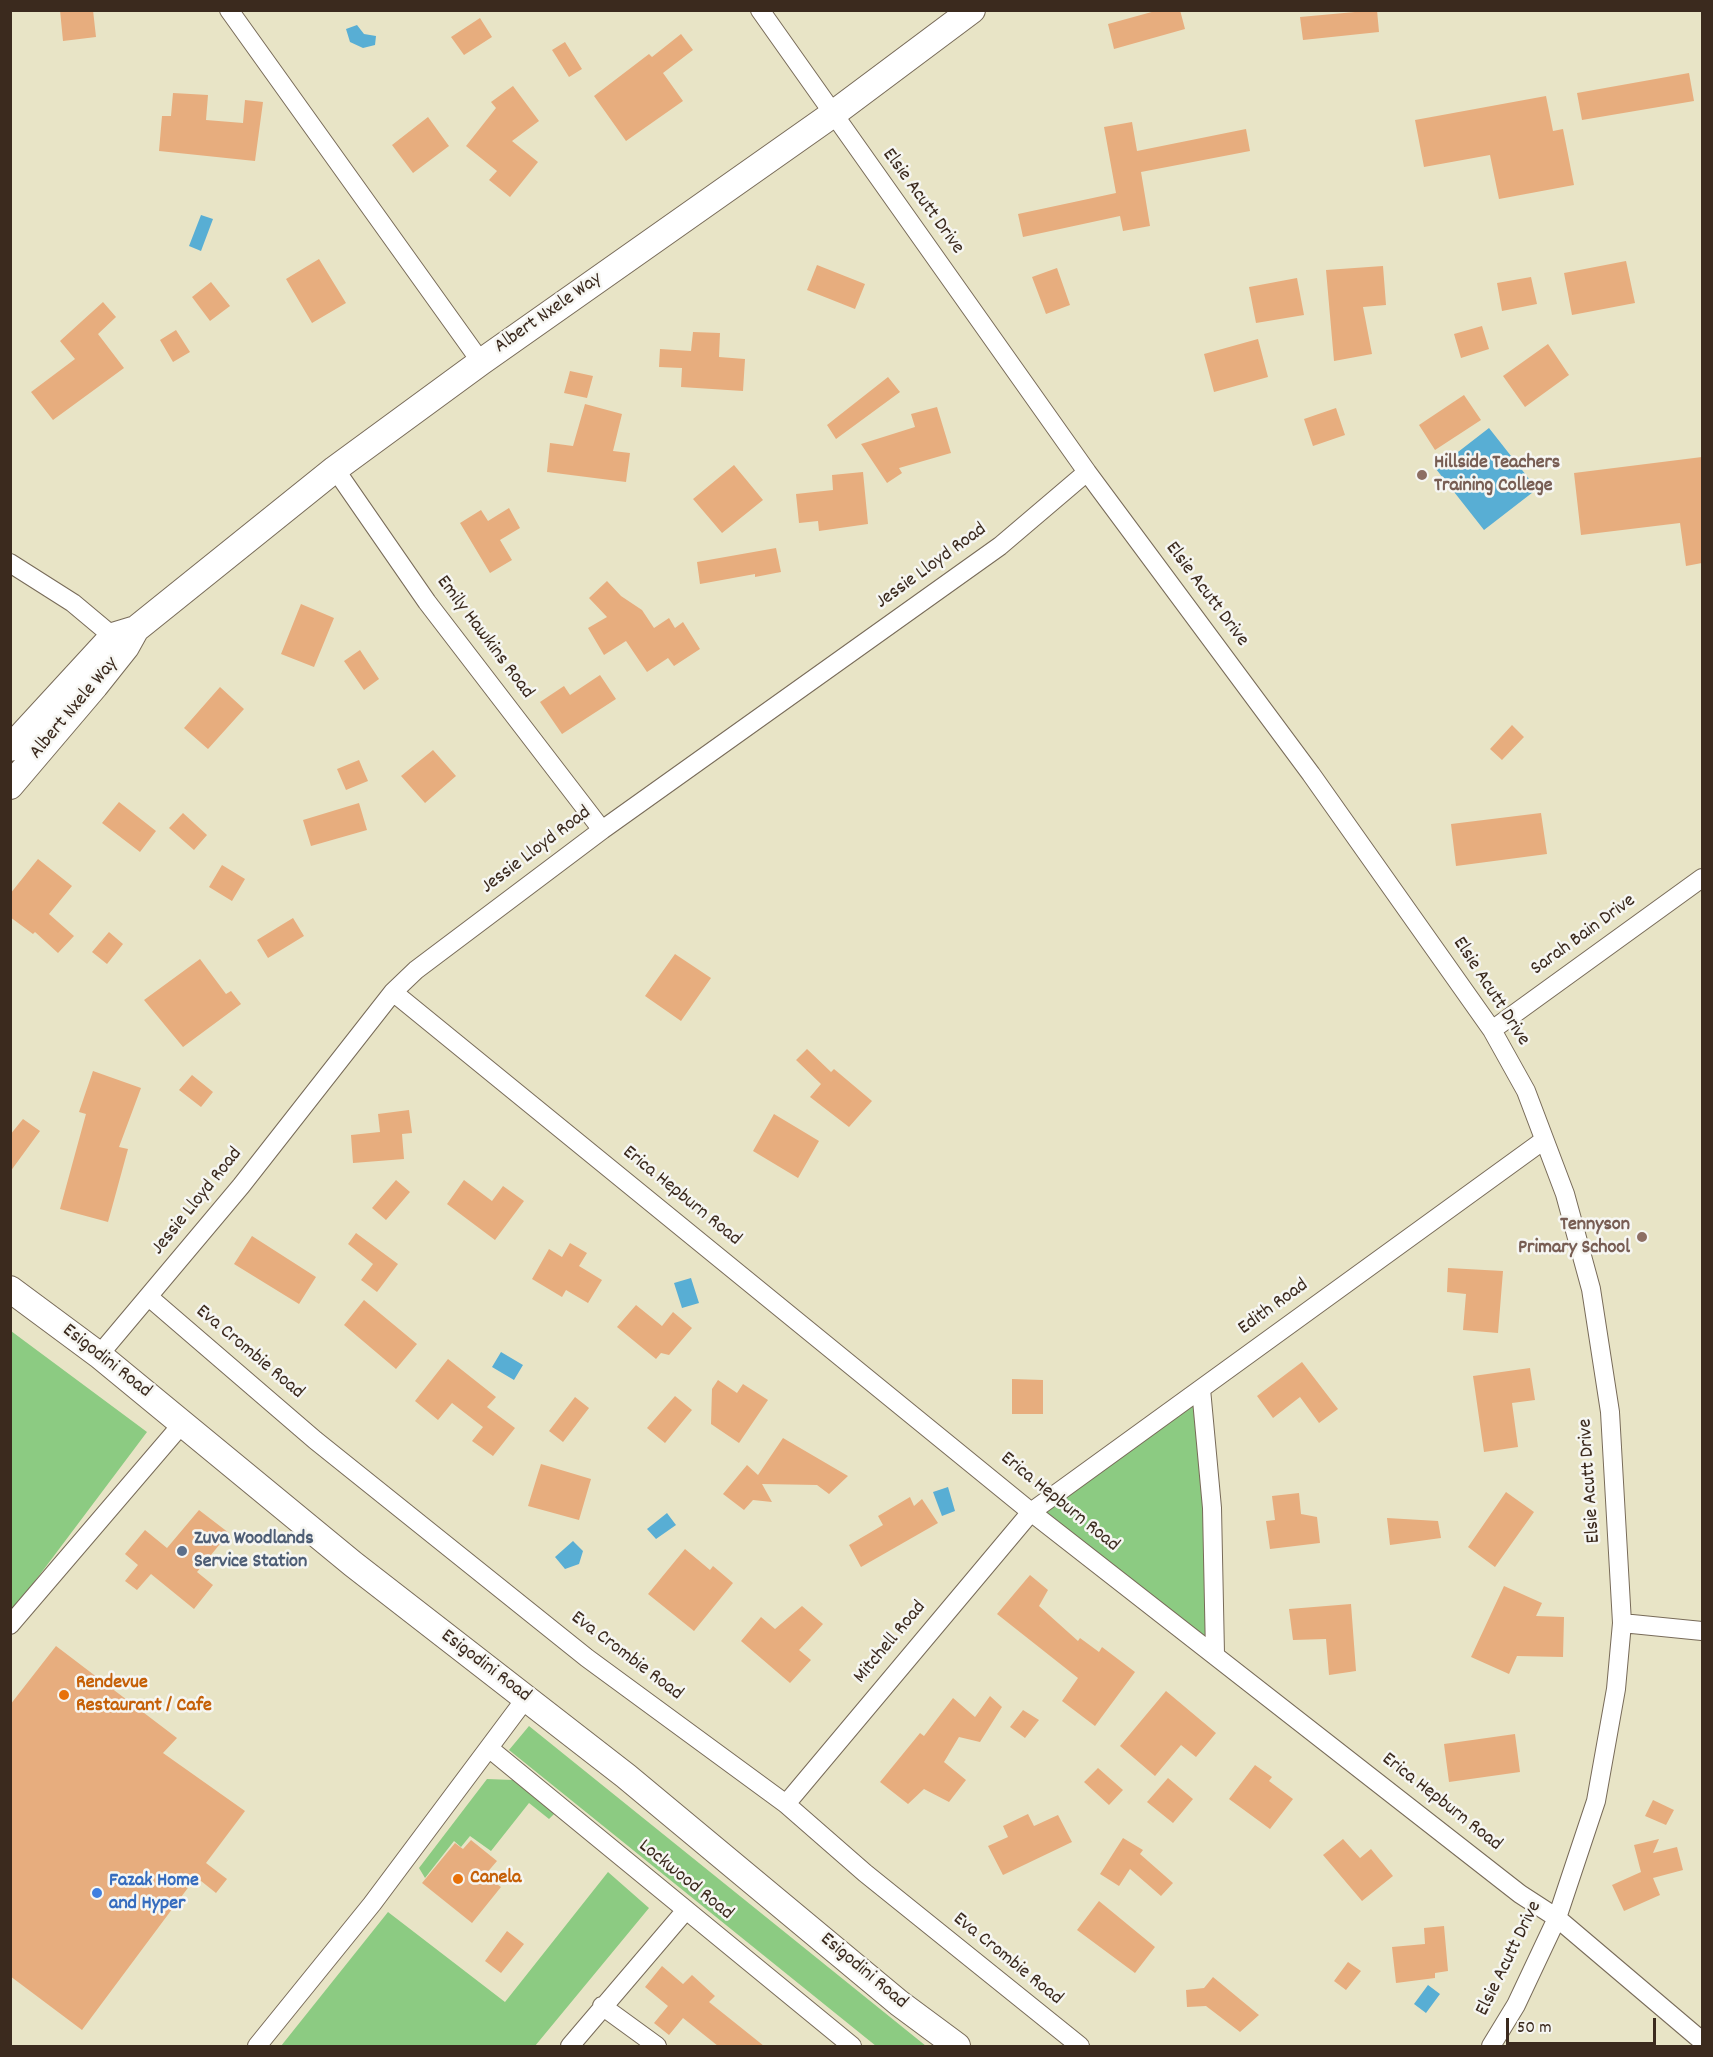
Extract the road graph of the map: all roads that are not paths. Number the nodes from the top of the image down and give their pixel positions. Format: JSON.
{"nodes":[{"id":1,"x":229,"y":10,"type":"edge"},
{"id":2,"x":760,"y":10,"type":"edge"},
{"id":3,"x":972,"y":10,"type":"edge"},
{"id":4,"x":833,"y":114,"type":"junction"},
{"id":5,"x":481,"y":362,"type":"junction"},
{"id":6,"x":335,"y":469,"type":"junction"},
{"id":7,"x":1087,"y":472,"type":"junction"},
{"id":8,"x":10,"y":563,"type":"edge"},
{"id":9,"x":125,"y":637,"type":"junction"},
{"id":10,"x":10,"y":748,"type":"edge"},
{"id":11,"x":10,"y":786,"type":"edge"},
{"id":12,"x":602,"y":831,"type":"junction"},
{"id":13,"x":1702,"y":878,"type":"edge"},
{"id":14,"x":393,"y":992,"type":"junction"},
{"id":15,"x":1492,"y":1030,"type":"junction"},
{"id":16,"x":1544,"y":1140,"type":"junction"},
{"id":17,"x":10,"y":1289,"type":"edge"},
{"id":18,"x":150,"y":1298,"type":"junction"},
{"id":19,"x":99,"y":1355,"type":"junction"},
{"id":20,"x":1201,"y":1389,"type":"junction"},
{"id":21,"x":182,"y":1424,"type":"junction"},
{"id":22,"x":1030,"y":1512,"type":"junction"},
{"id":23,"x":1622,"y":1623,"type":"junction"},
{"id":24,"x":10,"y":1625,"type":"edge"},
{"id":25,"x":1702,"y":1631,"type":"edge"},
{"id":26,"x":1215,"y":1654,"type":"junction"},
{"id":27,"x":526,"y":1698,"type":"junction"},
{"id":28,"x":490,"y":1749,"type":"junction"},
{"id":29,"x":786,"y":1804,"type":"junction"},
{"id":30,"x":686,"y":1910,"type":"junction"},
{"id":31,"x":1557,"y":1918,"type":"junction"},
{"id":32,"x":602,"y":2006,"type":"junction"},
{"id":33,"x":1702,"y":2041,"type":"edge"},
{"id":34,"x":257,"y":2046,"type":"edge"},
{"id":35,"x":570,"y":2046,"type":"edge"},
{"id":36,"x":657,"y":2046,"type":"edge"},
{"id":37,"x":852,"y":2046,"type":"edge"},
{"id":38,"x":957,"y":2046,"type":"edge"},
{"id":39,"x":1080,"y":2046,"type":"edge"},
{"id":40,"x":1491,"y":2046,"type":"edge"}],
"edges":[{"from":1,"to":5,"type":"street"},
{"from":2,"to":4,"type":"street","name":"Elsie Acutt Drive"},
{"from":3,"to":4,"type":"main road","name":"Albert Nxele Way"},
{"from":4,"to":5,"type":"main road","name":"Albert Nxele Way"},
{"from":4,"to":7,"type":"street","name":"Elsie Acutt Drive"},
{"from":5,"to":6,"type":"main road","name":"Albert Nxele Way"},
{"from":6,"to":9,"type":"main road","name":"Albert Nxele Way"},
{"from":6,"to":12,"type":"street","name":"Emily Hawkins Road"},
{"from":7,"to":12,"type":"street","name":"Jessie Lloyd Road"},
{"from":7,"to":15,"type":"street","name":"Elsie Acutt Drive"},
{"from":8,"to":9,"type":"street"},
{"from":9,"to":10,"type":"main road","name":"Albert Nxele Way"},
{"from":9,"to":11,"type":"main road","name":"Albert Nxele Way"},
{"from":12,"to":14,"type":"street","name":"Jessie Lloyd Road"},
{"from":13,"to":15,"type":"street","name":"Sarah Bain Drive"},
{"from":14,"to":18,"type":"street","name":"Jessie Lloyd Road"},
{"from":14,"to":22,"type":"street","name":"Erica Hepburn Road"},
{"from":15,"to":16,"type":"street","name":"Elsie Acutt Drive"},
{"from":16,"to":20,"type":"street","name":"Edith Road"},
{"from":16,"to":23,"type":"street","name":"Elsie Acutt Drive"},
{"from":17,"to":19,"type":"main road","name":"Esigodini Road"},
{"from":18,"to":19,"type":"street","name":"Jessie Lloyd Road"},
{"from":18,"to":29,"type":"street","name":"Eva Crombie Road"},
{"from":19,"to":21,"type":"main road","name":"Esigodini Road"},
{"from":20,"to":22,"type":"street","name":"Edith Road"},
{"from":20,"to":26,"type":"street"},
{"from":21,"to":24,"type":"street"},
{"from":21,"to":27,"type":"main road","name":"Esigodini Road"},
{"from":22,"to":26,"type":"street","name":"Erica Hepburn Road"},
{"from":22,"to":29,"type":"street","name":"Mitchell Road"},
{"from":23,"to":25,"type":"street"},
{"from":23,"to":31,"type":"street","name":"Elsie Acutt Drive"},
{"from":26,"to":31,"type":"street","name":"Erica Hepburn Road"},
{"from":27,"to":28,"type":"street"},
{"from":27,"to":38,"type":"main road","name":"Esigodini Road"},
{"from":28,"to":30,"type":"street","name":"Lockwood Road"},
{"from":28,"to":34,"type":"street"},
{"from":29,"to":39,"type":"street","name":"Eva Crombie Road"},
{"from":30,"to":32,"type":"street"},
{"from":30,"to":37,"type":"street","name":"Lockwood Road"},
{"from":31,"to":33,"type":"street","name":"Erica Hepburn Road"},
{"from":31,"to":40,"type":"street","name":"Elsie Acutt Drive"},
{"from":32,"to":35,"type":"street"},
{"from":32,"to":36,"type":"street"}]}
